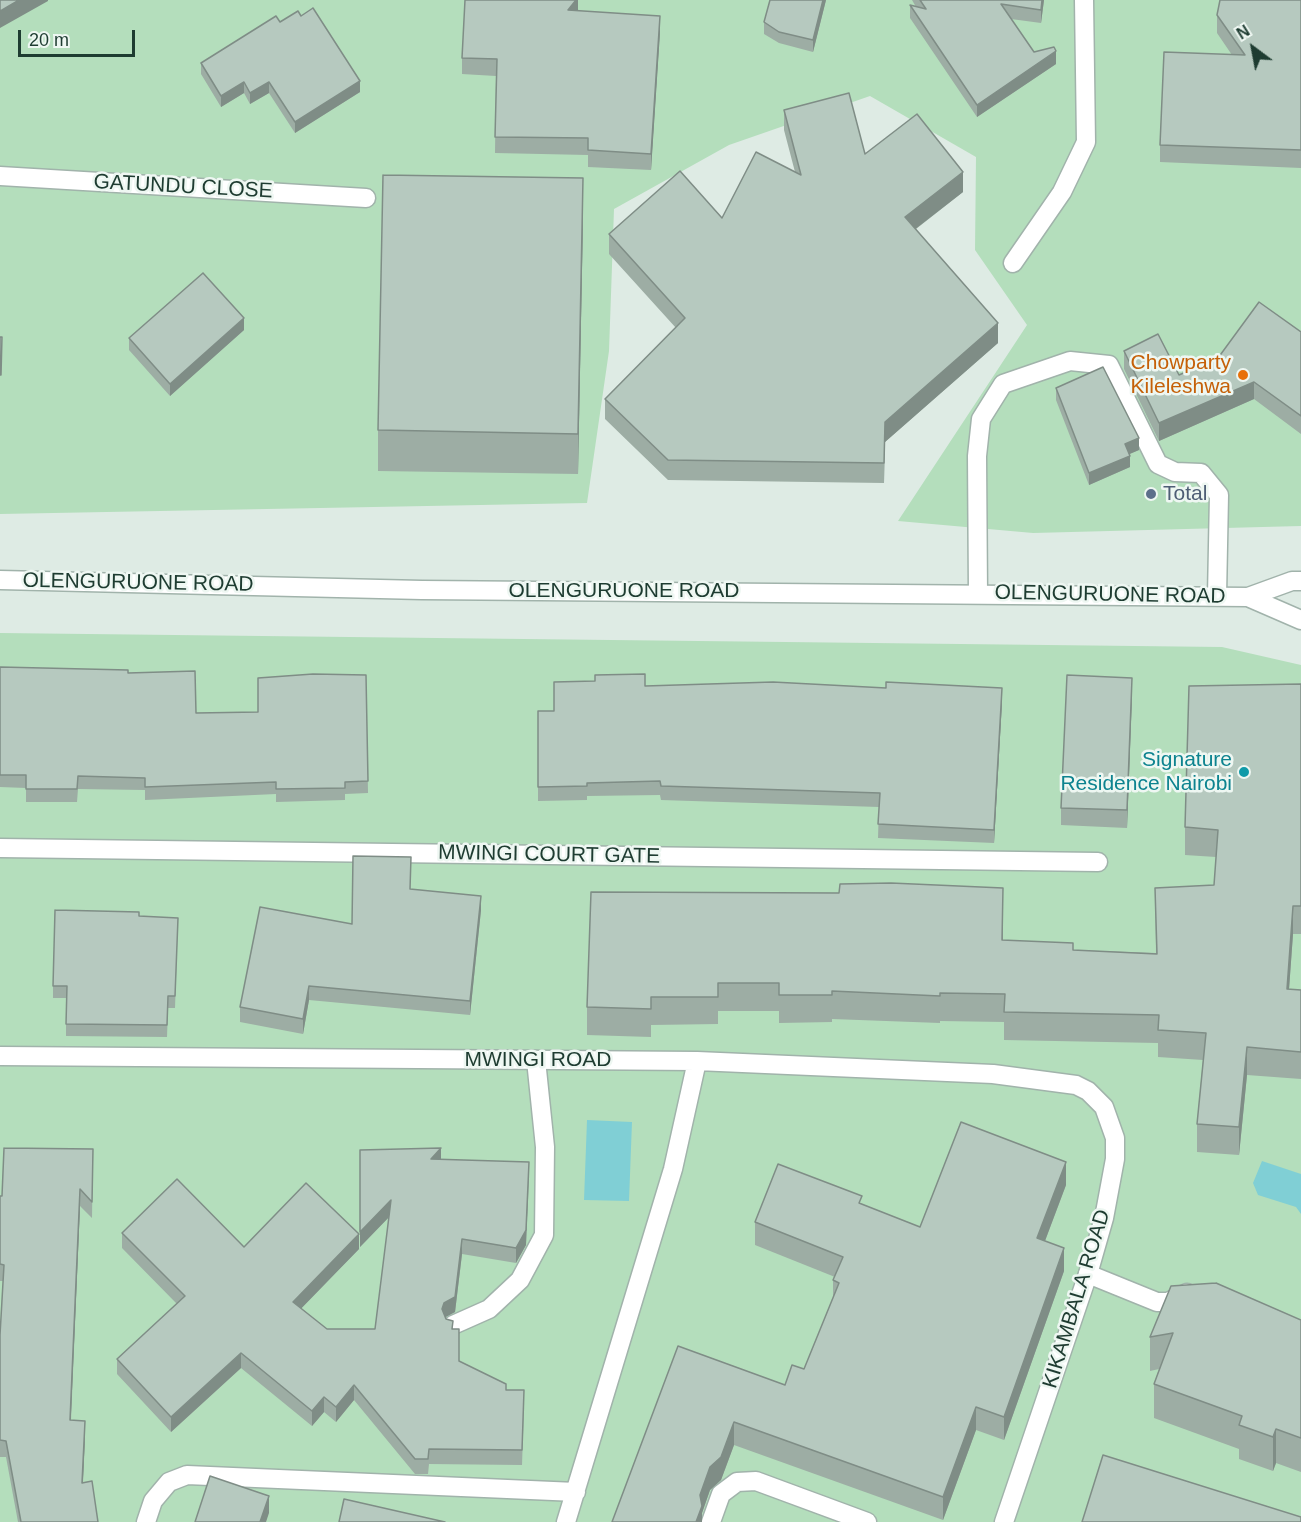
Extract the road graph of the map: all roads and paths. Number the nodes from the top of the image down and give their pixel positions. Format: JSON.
{"nodes":[{"id":1,"x":1084,"y":0,"type":"edge"},
{"id":2,"x":0,"y":176,"type":"edge"},
{"id":3,"x":366,"y":198,"type":"dead end"},
{"id":4,"x":1013,"y":263,"type":"dead end"},
{"id":5,"x":0,"y":580,"type":"edge"},
{"id":6,"x":1301,"y":581,"type":"edge"},
{"id":7,"x":978,"y":594,"type":"junction"},
{"id":8,"x":1217,"y":596,"type":"junction"},
{"id":9,"x":1248,"y":597,"type":"junction"},
{"id":10,"x":1301,"y":620,"type":"edge"},
{"id":11,"x":0,"y":848,"type":"edge"},
{"id":12,"x":1098,"y":862,"type":"dead end"},
{"id":13,"x":0,"y":1056,"type":"edge"},
{"id":14,"x":536,"y":1060,"type":"junction"},
{"id":15,"x":697,"y":1061,"type":"junction"},
{"id":16,"x":1076,"y":1085,"type":"joint"},
{"id":17,"x":1088,"y":1274,"type":"junction"},
{"id":18,"x":1209,"y":1296,"type":"edge"},
{"id":19,"x":453,"y":1325,"type":"edge"},
{"id":20,"x":576,"y":1492,"type":"junction"},
{"id":21,"x":146,"y":1522,"type":"edge"},
{"id":22,"x":566,"y":1522,"type":"edge"},
{"id":23,"x":711,"y":1522,"type":"edge"},
{"id":24,"x":867,"y":1522,"type":"edge"},
{"id":25,"x":1004,"y":1522,"type":"edge"}],
"edges":[{"from":1,"to":4,"type":"street"},
{"from":2,"to":3,"type":"street","name":"GATUNDU CLOSE"},
{"from":5,"to":7,"type":"street","name":"OLENGURUONE ROAD"},
{"from":6,"to":9,"type":"street","name":"OLENGURUONE ROAD"},
{"from":7,"to":8,"type":"street","name":"OLENGURUONE ROAD"},
{"from":7,"to":8,"type":"street"},
{"from":8,"to":9,"type":"street","name":"OLENGURUONE ROAD"},
{"from":9,"to":10,"type":"street","name":"OLENGURUONE ROAD"},
{"from":11,"to":12,"type":"street","name":"MWINGI COURT GATE"},
{"from":13,"to":14,"type":"street","name":"MWINGI ROAD"},
{"from":14,"to":15,"type":"street","name":"MWINGI ROAD"},
{"from":14,"to":19,"type":"street"},
{"from":15,"to":16,"type":"street","name":"MWINGI ROAD"},
{"from":15,"to":20,"type":"street"},
{"from":16,"to":17,"type":"street","name":"KIKAMBALA ROAD"},
{"from":17,"to":18,"type":"street"},
{"from":17,"to":25,"type":"street","name":"KIKAMBALA ROAD"},
{"from":20,"to":21,"type":"street"},
{"from":20,"to":22,"type":"street"},
{"from":23,"to":24,"type":"street"}]}
